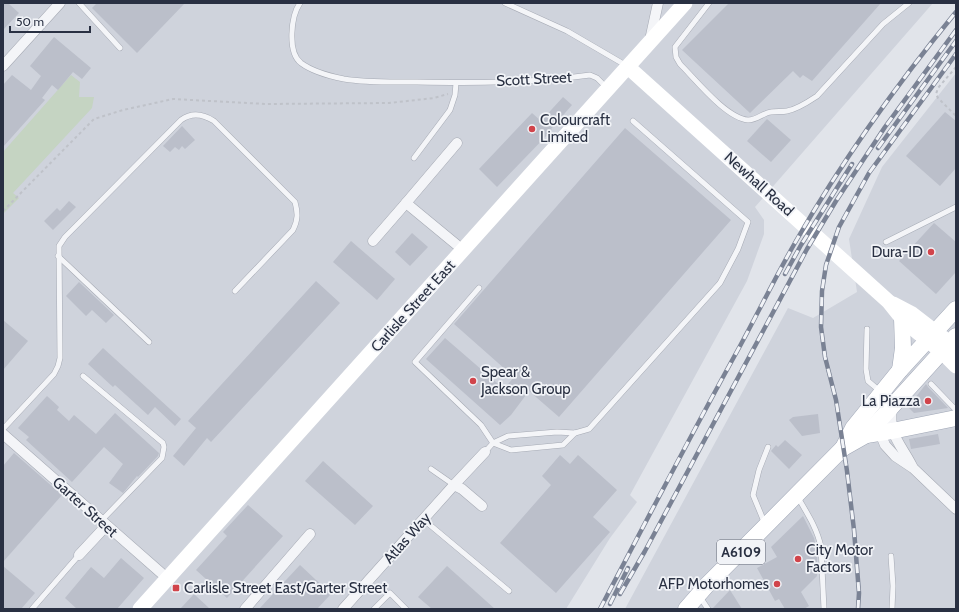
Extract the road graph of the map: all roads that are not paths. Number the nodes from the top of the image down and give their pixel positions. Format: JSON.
{"nodes":[{"id":1,"x":60,"y":3,"type":"edge"},
{"id":2,"x":79,"y":3,"type":"edge"},
{"id":3,"x":300,"y":3,"type":"edge"},
{"id":4,"x":505,"y":3,"type":"edge"},
{"id":5,"x":658,"y":3,"type":"edge"},
{"id":6,"x":686,"y":3,"type":"edge"},
{"id":7,"x":709,"y":3,"type":"edge"},
{"id":8,"x":909,"y":3,"type":"edge"},
{"id":9,"x":649,"y":44,"type":"junction"},
{"id":10,"x":120,"y":48,"type":"dead end"},
{"id":11,"x":3,"y":66,"type":"edge"},
{"id":12,"x":628,"y":67,"type":"junction"},
{"id":13,"x":456,"y":83,"type":"junction"},
{"id":14,"x":608,"y":89,"type":"junction"},
{"id":15,"x":633,"y":121,"type":"dead end"},
{"id":16,"x":457,"y":143,"type":"dead end"},
{"id":17,"x":414,"y":158,"type":"dead end"},
{"id":18,"x":406,"y":203,"type":"junction"},
{"id":19,"x":956,"y":207,"type":"edge"},
{"id":20,"x":373,"y":241,"type":"dead end"},
{"id":21,"x":886,"y":242,"type":"dead end"},
{"id":22,"x":463,"y":250,"type":"junction"},
{"id":23,"x":58,"y":256,"type":"junction"},
{"id":24,"x":480,"y":288,"type":"dead end"},
{"id":25,"x":235,"y":291,"type":"dead end"},
{"id":26,"x":890,"y":302,"type":"junction"},
{"id":27,"x":956,"y":309,"type":"edge"},
{"id":28,"x":902,"y":318,"type":"junction"},
{"id":29,"x":867,"y":329,"type":"dead end"},
{"id":30,"x":931,"y":336,"type":"junction"},
{"id":31,"x":149,"y":342,"type":"dead end"},
{"id":32,"x":951,"y":345,"type":"edge"},
{"id":33,"x":956,"y":366,"type":"edge"},
{"id":34,"x":900,"y":370,"type":"junction"},
{"id":35,"x":84,"y":376,"type":"dead end"},
{"id":36,"x":931,"y":384,"type":"dead end"},
{"id":37,"x":879,"y":396,"type":"junction"},
{"id":38,"x":956,"y":410,"type":"edge"},
{"id":39,"x":956,"y":418,"type":"edge"},
{"id":40,"x":3,"y":429,"type":"edge"},
{"id":41,"x":879,"y":430,"type":"junction"},
{"id":42,"x":575,"y":433,"type":"junction"},
{"id":43,"x":3,"y":434,"type":"edge"},
{"id":44,"x":493,"y":443,"type":"junction"},
{"id":45,"x":768,"y":447,"type":"dead end"},
{"id":46,"x":844,"y":448,"type":"junction"},
{"id":47,"x":485,"y":452,"type":"joint"},
{"id":48,"x":431,"y":468,"type":"dead end"},
{"id":49,"x":454,"y":485,"type":"junction"},
{"id":50,"x":797,"y":495,"type":"junction"},
{"id":51,"x":482,"y":506,"type":"dead end"},
{"id":52,"x":956,"y":509,"type":"edge"},
{"id":53,"x":424,"y":520,"type":"junction"},
{"id":54,"x":103,"y":524,"type":"junction"},
{"id":55,"x":766,"y":526,"type":"junction"},
{"id":56,"x":310,"y":534,"type":"dead end"},
{"id":57,"x":80,"y":556,"type":"joint"},
{"id":58,"x":891,"y":556,"type":"dead end"},
{"id":59,"x":168,"y":579,"type":"junction"},
{"id":60,"x":509,"y":591,"type":"dead end"},
{"id":61,"x":698,"y":595,"type":"junction"},
{"id":62,"x":32,"y":609,"type":"edge"},
{"id":63,"x":140,"y":609,"type":"edge"},
{"id":64,"x":245,"y":609,"type":"edge"},
{"id":65,"x":343,"y":609,"type":"edge"},
{"id":66,"x":374,"y":609,"type":"edge"},
{"id":67,"x":406,"y":609,"type":"edge"},
{"id":68,"x":686,"y":609,"type":"edge"},
{"id":69,"x":708,"y":609,"type":"edge"},
{"id":70,"x":824,"y":609,"type":"edge"},
{"id":71,"x":892,"y":609,"type":"edge"}],
"edges":[{"from":1,"to":11,"type":"street"},
{"from":2,"to":10,"type":"lane"},
{"from":3,"to":13,"type":"lane","name":"Scott Street"},
{"from":4,"to":12,"type":"lane"},
{"from":5,"to":9,"type":"street"},
{"from":6,"to":9,"type":"main road","name":"Carlisle Street East"},
{"from":7,"to":8,"type":"lane"},
{"from":9,"to":12,"type":"main road","name":"Carlisle Street East"},
{"from":12,"to":14,"type":"main road","name":"Carlisle Street East"},
{"from":12,"to":26,"type":"main road","name":"Newhall Road"},
{"from":13,"to":14,"type":"lane","name":"Scott Street"},
{"from":13,"to":17,"type":"lane"},
{"from":14,"to":22,"type":"main road","name":"Carlisle Street East"},
{"from":15,"to":42,"type":"lane"},
{"from":16,"to":18,"type":"street"},
{"from":18,"to":20,"type":"street"},
{"from":18,"to":22,"type":"street"},
{"from":19,"to":21,"type":"lane"},
{"from":22,"to":59,"type":"main road","name":"Carlisle Street East"},
{"from":23,"to":25,"type":"lane"},
{"from":23,"to":31,"type":"lane"},
{"from":23,"to":40,"type":"lane"},
{"from":24,"to":44,"type":"lane"},
{"from":26,"to":28,"type":"main road","name":"Newhall Road"},
{"from":26,"to":30,"type":"main road","name":"Newhall Road"},
{"from":27,"to":30,"type":"main road","number":"A6109"},
{"from":28,"to":30,"type":"main road","name":"Newhall Road"},
{"from":28,"to":34,"type":"main road"},
{"from":29,"to":37,"type":"lane"},
{"from":30,"to":32,"type":"main road","name":"Newhall Road"},
{"from":30,"to":34,"type":"main road","number":"A6109"},
{"from":32,"to":33,"type":"main road","name":"Newhall Road"},
{"from":32,"to":41,"type":"main road","number":"A6109"},
{"from":34,"to":37,"type":"main road","number":"A6109"},
{"from":35,"to":54,"type":"lane"},
{"from":36,"to":38,"type":"lane"},
{"from":37,"to":41,"type":"street"},
{"from":37,"to":46,"type":"main road","number":"A6109"},
{"from":39,"to":41,"type":"main road"},
{"from":41,"to":46,"type":"main road","number":"A6109"},
{"from":41,"to":52,"type":"street"},
{"from":42,"to":44,"type":"lane"},
{"from":42,"to":44,"type":"lane"},
{"from":43,"to":54,"type":"street","name":"Garter Street"},
{"from":44,"to":47,"type":"lane"},
{"from":45,"to":55,"type":"lane"},
{"from":46,"to":50,"type":"main road","number":"A6109"},
{"from":47,"to":49,"type":"street","name":"Atlas Way"},
{"from":48,"to":49,"type":"lane"},
{"from":49,"to":51,"type":"street"},
{"from":49,"to":53,"type":"street","name":"Atlas Way"},
{"from":50,"to":55,"type":"main road","number":"A6109"},
{"from":50,"to":70,"type":"lane"},
{"from":53,"to":60,"type":"lane"},
{"from":53,"to":65,"type":"street","name":"Atlas Way"},
{"from":54,"to":57,"type":"street"},
{"from":54,"to":59,"type":"street","name":"Garter Street"},
{"from":55,"to":61,"type":"main road","number":"A6109"},
{"from":56,"to":64,"type":"street"},
{"from":57,"to":62,"type":"lane"},
{"from":58,"to":71,"type":"lane"},
{"from":59,"to":63,"type":"main road","name":"Carlisle Street East"},
{"from":61,"to":68,"type":"main road","number":"A6109"},
{"from":61,"to":69,"type":"lane"},
{"from":66,"to":67,"type":"lane"}]}
